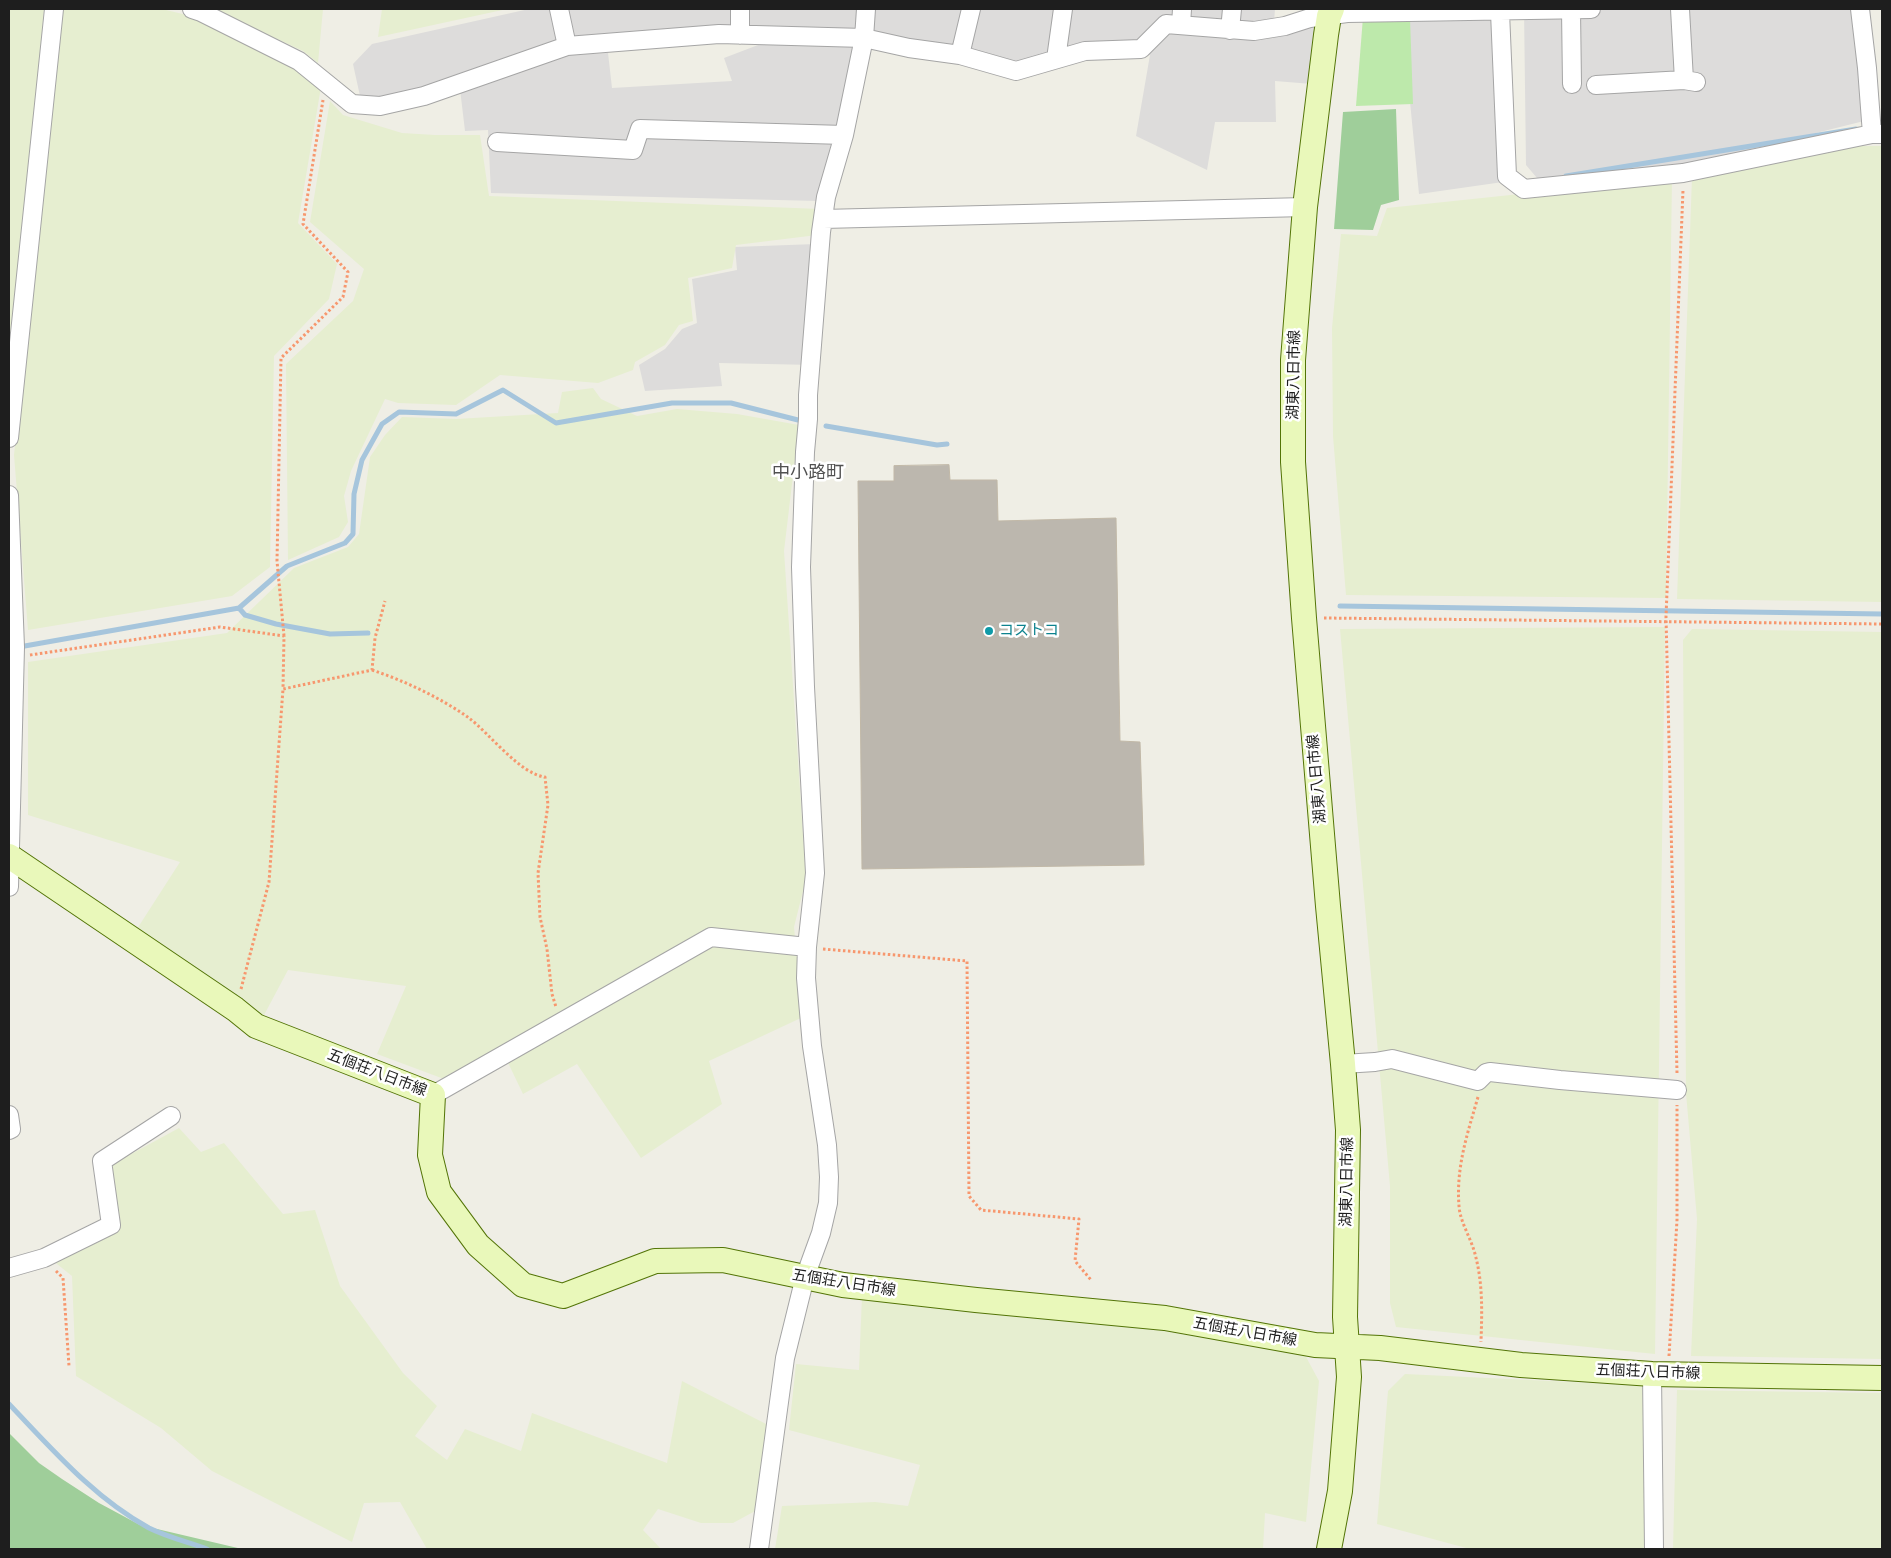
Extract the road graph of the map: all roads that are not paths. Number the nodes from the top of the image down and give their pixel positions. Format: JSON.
{"nodes":[{"id":1,"x":54,"y":9,"type":"edge"},
{"id":2,"x":192,"y":9,"type":"edge"},
{"id":3,"x":560,"y":9,"type":"edge"},
{"id":4,"x":740,"y":9,"type":"edge"},
{"id":5,"x":866,"y":9,"type":"edge"},
{"id":6,"x":971,"y":9,"type":"edge"},
{"id":7,"x":1063,"y":9,"type":"edge"},
{"id":8,"x":1232,"y":9,"type":"edge"},
{"id":9,"x":1591,"y":9,"type":"edge"},
{"id":10,"x":1680,"y":9,"type":"edge"},
{"id":11,"x":1860,"y":9,"type":"edge"},
{"id":12,"x":1571,"y":10,"type":"junction"},
{"id":13,"x":1510,"y":11,"type":"edge"},
{"id":14,"x":1330,"y":12,"type":"edge"},
{"id":15,"x":1181,"y":17,"type":"edge"},
{"id":16,"x":1230,"y":30,"type":"junction"},
{"id":17,"x":740,"y":35,"type":"junction"},
{"id":18,"x":864,"y":38,"type":"junction"},
{"id":19,"x":567,"y":46,"type":"junction"},
{"id":20,"x":960,"y":56,"type":"junction"},
{"id":21,"x":1056,"y":59,"type":"junction"},
{"id":22,"x":1572,"y":84,"type":"dead end"},
{"id":23,"x":1596,"y":86,"type":"dead end"},
{"id":24,"x":1877,"y":134,"type":"edge"},
{"id":25,"x":844,"y":135,"type":"junction"},
{"id":26,"x":496,"y":142,"type":"dead end"},
{"id":27,"x":1304,"y":207,"type":"junction"},
{"id":28,"x":823,"y":219,"type":"junction"},
{"id":29,"x":9,"y":438,"type":"edge"},
{"id":30,"x":9,"y":495,"type":"edge"},
{"id":31,"x":9,"y":857,"type":"edge"},
{"id":32,"x":9,"y":887,"type":"edge"},
{"id":33,"x":814,"y":948,"type":"junction"},
{"id":34,"x":1343,"y":1064,"type":"junction"},
{"id":35,"x":1677,"y":1090,"type":"road end"},
{"id":36,"x":433,"y":1095,"type":"junction"},
{"id":37,"x":9,"y":1115,"type":"edge"},
{"id":38,"x":171,"y":1116,"type":"dead end"},
{"id":39,"x":9,"y":1130,"type":"edge"},
{"id":40,"x":9,"y":1268,"type":"edge"},
{"id":41,"x":805,"y":1277,"type":"junction"},
{"id":42,"x":1347,"y":1346,"type":"junction"},
{"id":43,"x":1660,"y":1374,"type":"junction"},
{"id":44,"x":1882,"y":1378,"type":"edge"},
{"id":45,"x":759,"y":1549,"type":"edge"},
{"id":46,"x":1329,"y":1549,"type":"edge"},
{"id":47,"x":1654,"y":1549,"type":"edge"}],
"edges":[{"from":1,"to":29,"type":"street"},
{"from":2,"to":19,"type":"street"},
{"from":3,"to":19,"type":"street"},
{"from":4,"to":17,"type":"street"},
{"from":5,"to":18,"type":"street"},
{"from":6,"to":20,"type":"street"},
{"from":7,"to":21,"type":"street"},
{"from":8,"to":16,"type":"street"},
{"from":9,"to":12,"type":"street"},
{"from":10,"to":23,"type":"street"},
{"from":11,"to":24,"type":"street"},
{"from":12,"to":13,"type":"street"},
{"from":12,"to":22,"type":"street"},
{"from":13,"to":14,"type":"street"},
{"from":13,"to":24,"type":"street"},
{"from":14,"to":16,"type":"street"},
{"from":14,"to":27,"type":"main road","name":"湖東八日市線"},
{"from":15,"to":16,"type":"street"},
{"from":15,"to":21,"type":"street"},
{"from":17,"to":18,"type":"street"},
{"from":17,"to":19,"type":"street"},
{"from":18,"to":20,"type":"street"},
{"from":18,"to":25,"type":"street"},
{"from":20,"to":21,"type":"street"},
{"from":25,"to":26,"type":"street"},
{"from":25,"to":28,"type":"street"},
{"from":27,"to":28,"type":"street"},
{"from":27,"to":34,"type":"main road","name":"湖東八日市線"},
{"from":28,"to":33,"type":"street"},
{"from":30,"to":31,"type":"street"},
{"from":31,"to":32,"type":"street"},
{"from":31,"to":36,"type":"main road","name":"五個荘八日市線"},
{"from":33,"to":36,"type":"street"},
{"from":33,"to":41,"type":"street"},
{"from":34,"to":35,"type":"street"},
{"from":34,"to":42,"type":"main road","name":"湖東八日市線"},
{"from":36,"to":41,"type":"main road","name":"五個荘八日市線"},
{"from":37,"to":39,"type":"street"},
{"from":38,"to":40,"type":"street"},
{"from":41,"to":42,"type":"main road","name":"五個荘八日市線"},
{"from":41,"to":45,"type":"street"},
{"from":42,"to":43,"type":"main road","name":"五個荘八日市線"},
{"from":42,"to":46,"type":"main road","name":"湖東八日市線"},
{"from":43,"to":44,"type":"main road","name":"五個荘八日市線"},
{"from":43,"to":47,"type":"street"}]}
